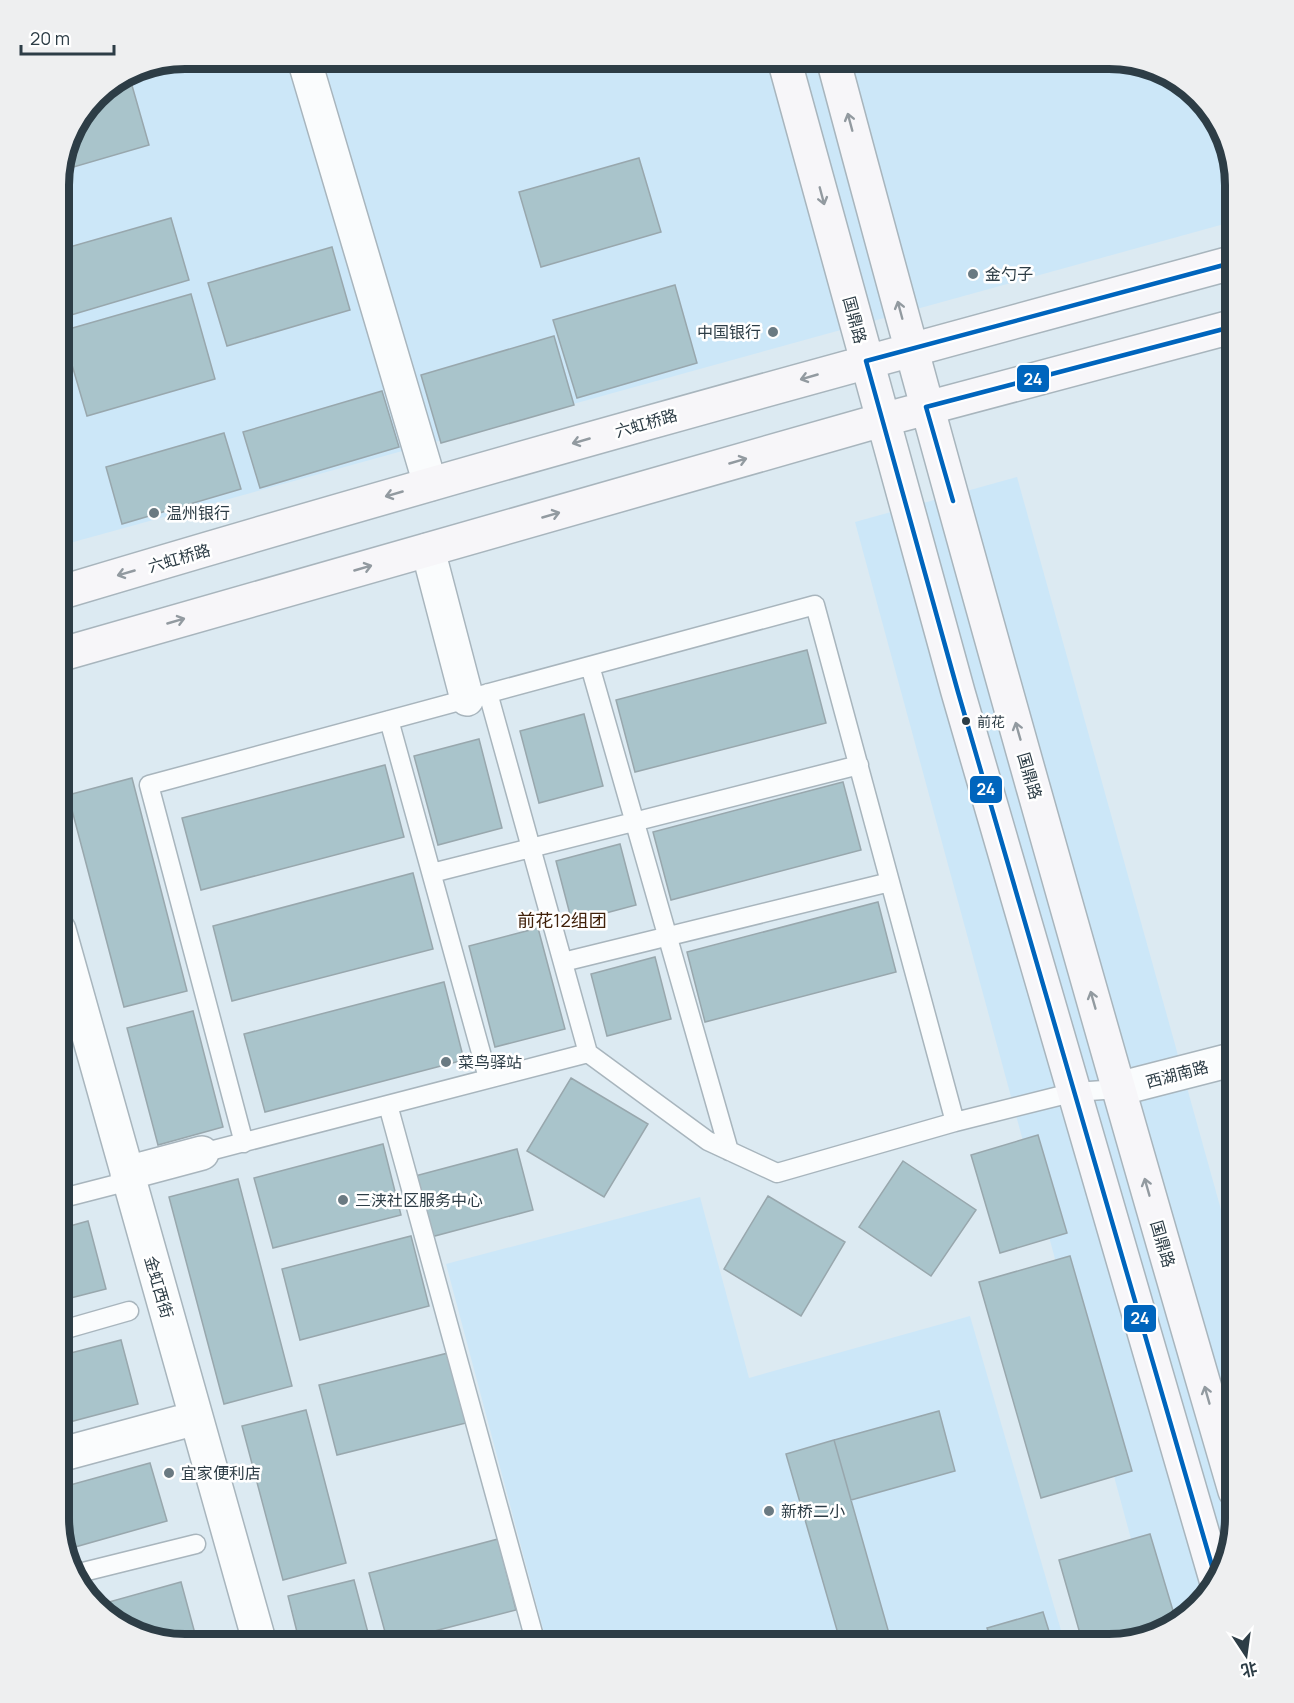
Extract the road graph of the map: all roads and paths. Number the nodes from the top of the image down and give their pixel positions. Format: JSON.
{"nodes":[{"id":1,"x":307,"y":69,"type":"edge"},
{"id":2,"x":787,"y":69,"type":"edge"},
{"id":3,"x":836,"y":69,"type":"edge"},
{"id":4,"x":1225,"y":265,"type":"edge"},
{"id":5,"x":1225,"y":329,"type":"edge"},
{"id":6,"x":910,"y":350,"type":"junction"},
{"id":7,"x":866,"y":361,"type":"junction"},
{"id":8,"x":926,"y":407,"type":"junction"},
{"id":9,"x":882,"y":420,"type":"junction"},
{"id":10,"x":430,"y":484,"type":"junction"},
{"id":11,"x":428,"y":550,"type":"junction"},
{"id":12,"x":69,"y":590,"type":"edge"},
{"id":13,"x":69,"y":652,"type":"edge"},
{"id":14,"x":590,"y":666,"type":"junction"},
{"id":15,"x":477,"y":696,"type":"junction"},
{"id":16,"x":389,"y":720,"type":"junction"},
{"id":17,"x":859,"y":765,"type":"junction"},
{"id":18,"x":635,"y":822,"type":"junction"},
{"id":19,"x":531,"y":848,"type":"junction"},
{"id":20,"x":432,"y":873,"type":"junction"},
{"id":21,"x":890,"y":882,"type":"junction"},
{"id":22,"x":668,"y":936,"type":"junction"},
{"id":23,"x":563,"y":962,"type":"junction"},
{"id":24,"x":69,"y":966,"type":"edge"},
{"id":25,"x":588,"y":1053,"type":"junction"},
{"id":26,"x":1225,"y":1062,"type":"edge"},
{"id":27,"x":488,"y":1078,"type":"junction"},
{"id":28,"x":1118,"y":1089,"type":"junction"},
{"id":29,"x":1075,"y":1092,"type":"junction"},
{"id":30,"x":388,"y":1105,"type":"junction"},
{"id":31,"x":956,"y":1122,"type":"junction"},
{"id":32,"x":244,"y":1143,"type":"junction"},
{"id":33,"x":729,"y":1151,"type":"junction"},
{"id":34,"x":202,"y":1154,"type":"joint"},
{"id":35,"x":128,"y":1177,"type":"junction"},
{"id":36,"x":69,"y":1196,"type":"edge"},
{"id":37,"x":129,"y":1311,"type":"dead end"},
{"id":38,"x":69,"y":1328,"type":"edge"},
{"id":39,"x":196,"y":1418,"type":"junction"},
{"id":40,"x":69,"y":1452,"type":"edge"},
{"id":41,"x":1225,"y":1454,"type":"edge"},
{"id":42,"x":196,"y":1544,"type":"dead end"},
{"id":43,"x":1213,"y":1569,"type":"edge"},
{"id":44,"x":82,"y":1572,"type":"edge"},
{"id":45,"x":257,"y":1634,"type":"edge"},
{"id":46,"x":533,"y":1634,"type":"edge"}],
"edges":[{"from":1,"to":10,"type":"street"},
{"from":2,"to":7,"type":"main road","name":"国鼎路","one_way":true},
{"from":6,"to":3,"type":"main road","name":"国鼎路","one_way":true},
{"from":4,"to":6,"type":"main road","name":"六虹桥路"},
{"from":5,"to":8,"type":"main road"},
{"from":6,"to":7,"type":"main road","name":"六虹桥路"},
{"from":6,"to":8,"type":"main road","name":"国鼎路"},
{"from":7,"to":9,"type":"main road","name":"国鼎路"},
{"from":7,"to":10,"type":"main road","name":"六虹桥路","one_way":true},
{"from":8,"to":9,"type":"main road"},
{"from":28,"to":8,"type":"main road","name":"国鼎路","one_way":true},
{"from":11,"to":9,"type":"main road","one_way":true},
{"from":9,"to":29,"type":"main road","name":"国鼎路"},
{"from":10,"to":12,"type":"main road","name":"六虹桥路","one_way":true},
{"from":13,"to":11,"type":"main road","one_way":true},
{"from":11,"to":15,"type":"street"},
{"from":14,"to":15,"type":"lane"},
{"from":14,"to":17,"type":"lane"},
{"from":14,"to":18,"type":"lane"},
{"from":15,"to":16,"type":"lane"},
{"from":15,"to":19,"type":"lane"},
{"from":16,"to":20,"type":"lane"},
{"from":16,"to":32,"type":"lane"},
{"from":17,"to":18,"type":"lane"},
{"from":17,"to":21,"type":"lane"},
{"from":18,"to":19,"type":"lane"},
{"from":18,"to":22,"type":"lane"},
{"from":19,"to":20,"type":"lane"},
{"from":19,"to":23,"type":"lane"},
{"from":20,"to":27,"type":"lane"},
{"from":21,"to":22,"type":"lane"},
{"from":21,"to":31,"type":"lane"},
{"from":22,"to":23,"type":"lane"},
{"from":22,"to":33,"type":"lane"},
{"from":23,"to":25,"type":"lane"},
{"from":24,"to":35,"type":"street","name":"金虹西街"},
{"from":25,"to":27,"type":"lane"},
{"from":25,"to":33,"type":"lane"},
{"from":26,"to":28,"type":"street","name":"西湖南路"},
{"from":27,"to":30,"type":"lane"},
{"from":28,"to":29,"type":"lane"},
{"from":41,"to":28,"type":"main road","name":"国鼎路","one_way":true},
{"from":29,"to":31,"type":"lane"},
{"from":29,"to":43,"type":"main road","name":"国鼎路"},
{"from":30,"to":32,"type":"lane"},
{"from":30,"to":46,"type":"lane"},
{"from":31,"to":33,"type":"lane"},
{"from":32,"to":34,"type":"lane"},
{"from":34,"to":35,"type":"street"},
{"from":35,"to":36,"type":"lane"},
{"from":35,"to":39,"type":"street","name":"金虹西街"},
{"from":37,"to":38,"type":"lane"},
{"from":39,"to":40,"type":"street"},
{"from":39,"to":45,"type":"street","name":"金虹西街"},
{"from":42,"to":44,"type":"lane"}]}
